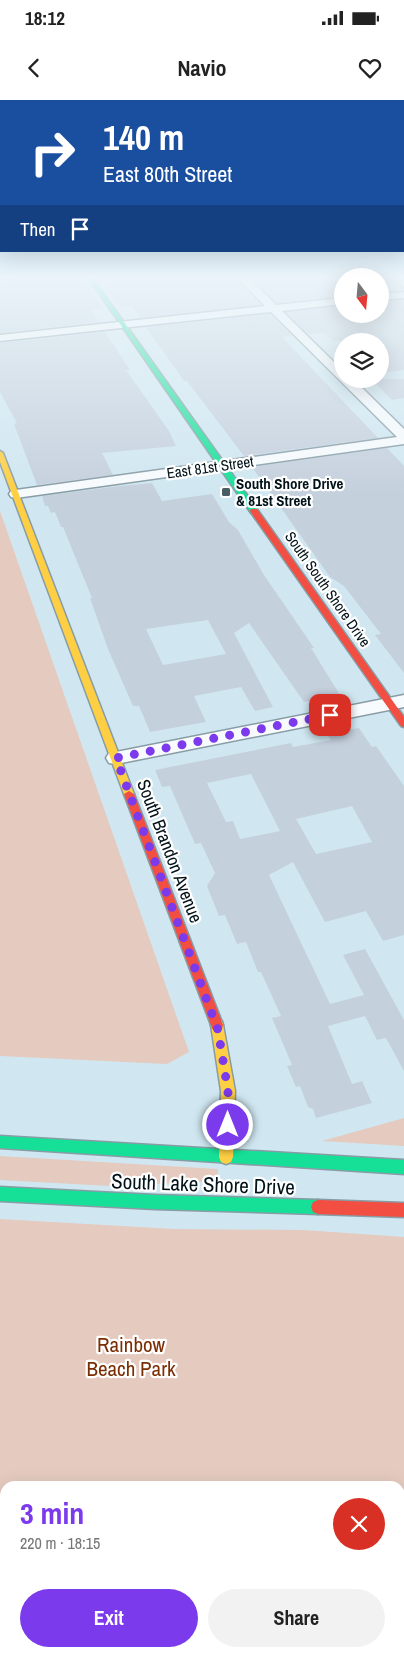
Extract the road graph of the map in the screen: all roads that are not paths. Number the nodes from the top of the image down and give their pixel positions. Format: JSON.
{"nodes":[{"id":1,"x":140,"y":349,"type":"edge"},
{"id":2,"x":315,"y":349,"type":"edge"},
{"id":3,"x":334,"y":368,"type":"edge"},
{"id":4,"x":355,"y":388,"type":"edge"},
{"id":5,"x":404,"y":438,"type":"edge"},
{"id":6,"x":0,"y":453,"type":"edge"},
{"id":7,"x":222,"y":465,"type":"junction"},
{"id":8,"x":16,"y":494,"type":"junction"},
{"id":9,"x":397,"y":702,"type":"edge"},
{"id":10,"x":404,"y":724,"type":"edge"},
{"id":11,"x":116,"y":758,"type":"junction"},
{"id":12,"x":0,"y":1142,"type":"edge"},
{"id":13,"x":226,"y":1157,"type":"junction"},
{"id":14,"x":404,"y":1167,"type":"edge"},
{"id":15,"x":0,"y":1194,"type":"edge"},
{"id":16,"x":404,"y":1210,"type":"edge"}],
"edges":[{"from":1,"to":7,"type":"street","name":"South South Shore Drive"},
{"from":2,"to":3,"type":"street"},
{"from":4,"to":5,"type":"street"},
{"from":5,"to":7,"type":"street","name":"East 81st Street"},
{"from":6,"to":8,"type":"street","name":"South Brandon Avenue"},
{"from":7,"to":8,"type":"street","name":"East 81st Street"},
{"from":7,"to":9,"type":"street","name":"South South Shore Drive"},
{"from":8,"to":11,"type":"street","name":"South Brandon Avenue"},
{"from":9,"to":10,"type":"street","name":"South South Shore Drive"},
{"from":9,"to":11,"type":"street"},
{"from":11,"to":13,"type":"street","name":"South Brandon Avenue"},
{"from":12,"to":13,"type":"street","name":"South Lake Shore Drive"},
{"from":13,"to":14,"type":"street","name":"South Lake Shore Drive"},
{"from":15,"to":16,"type":"street","name":"South Lake Shore Drive"}]}
